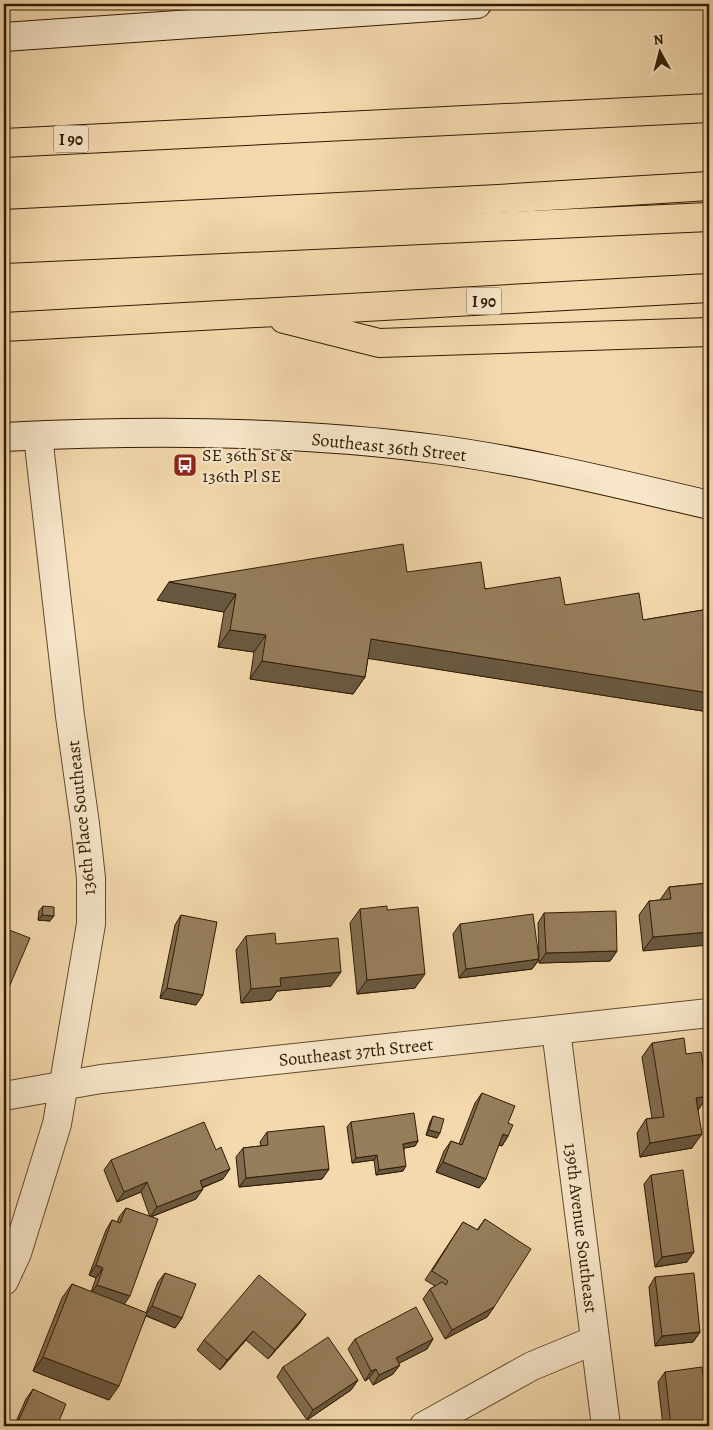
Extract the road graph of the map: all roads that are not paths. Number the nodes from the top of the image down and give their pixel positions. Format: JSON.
{"nodes":[{"id":1,"x":476,"y":4,"type":"edge"},
{"id":2,"x":276,"y":11,"type":"edge"},
{"id":3,"x":238,"y":12,"type":"edge"},
{"id":4,"x":4,"y":37,"type":"edge"},
{"id":5,"x":709,"y":108,"type":"edge"},
{"id":6,"x":4,"y":143,"type":"edge"},
{"id":7,"x":709,"y":186,"type":"edge"},
{"id":8,"x":709,"y":217,"type":"edge"},
{"id":9,"x":4,"y":224,"type":"edge"},
{"id":10,"x":4,"y":250,"type":"edge"},
{"id":11,"x":709,"y":288,"type":"edge"},
{"id":12,"x":258,"y":313,"type":"junction"},
{"id":13,"x":4,"y":327,"type":"edge"},
{"id":14,"x":709,"y":332,"type":"edge"},
{"id":15,"x":38,"y":436,"type":"junction"},
{"id":16,"x":4,"y":437,"type":"edge"},
{"id":17,"x":709,"y":505,"type":"edge"},
{"id":18,"x":709,"y":1013,"type":"edge"},
{"id":19,"x":556,"y":1030,"type":"junction"},
{"id":20,"x":65,"y":1087,"type":"junction"},
{"id":21,"x":4,"y":1096,"type":"edge"},
{"id":22,"x":4,"y":1281,"type":"edge"},
{"id":23,"x":595,"y":1340,"type":"junction"},
{"id":24,"x":424,"y":1426,"type":"edge"},
{"id":25,"x":606,"y":1426,"type":"edge"}],
"edges":[{"from":1,"to":2,"type":"street"},
{"from":2,"to":3,"type":"street"},
{"from":3,"to":4,"type":"street"},
{"from":5,"to":6,"type":"highway","number":"I 90"},
{"from":7,"to":9,"type":"highway"},
{"from":8,"to":10,"type":"highway"},
{"from":11,"to":12,"type":"highway","number":"I 90"},
{"from":12,"to":13,"type":"highway","number":"I 90"},
{"from":12,"to":14,"type":"highway"},
{"from":15,"to":16,"type":"street","name":"Southeast 36th Street"},
{"from":15,"to":17,"type":"street","name":"Southeast 36th Street"},
{"from":15,"to":20,"type":"street","name":"136th Place Southeast"},
{"from":18,"to":19,"type":"street","name":"Southeast 37th Street"},
{"from":19,"to":20,"type":"street","name":"Southeast 37th Street"},
{"from":19,"to":23,"type":"street","name":"139th Avenue Southeast"},
{"from":20,"to":21,"type":"street","name":"Southeast 37th Street"},
{"from":20,"to":22,"type":"street","name":"136th Place Southeast"},
{"from":23,"to":24,"type":"street"},
{"from":23,"to":25,"type":"street","name":"139th Avenue Southeast"}]}
